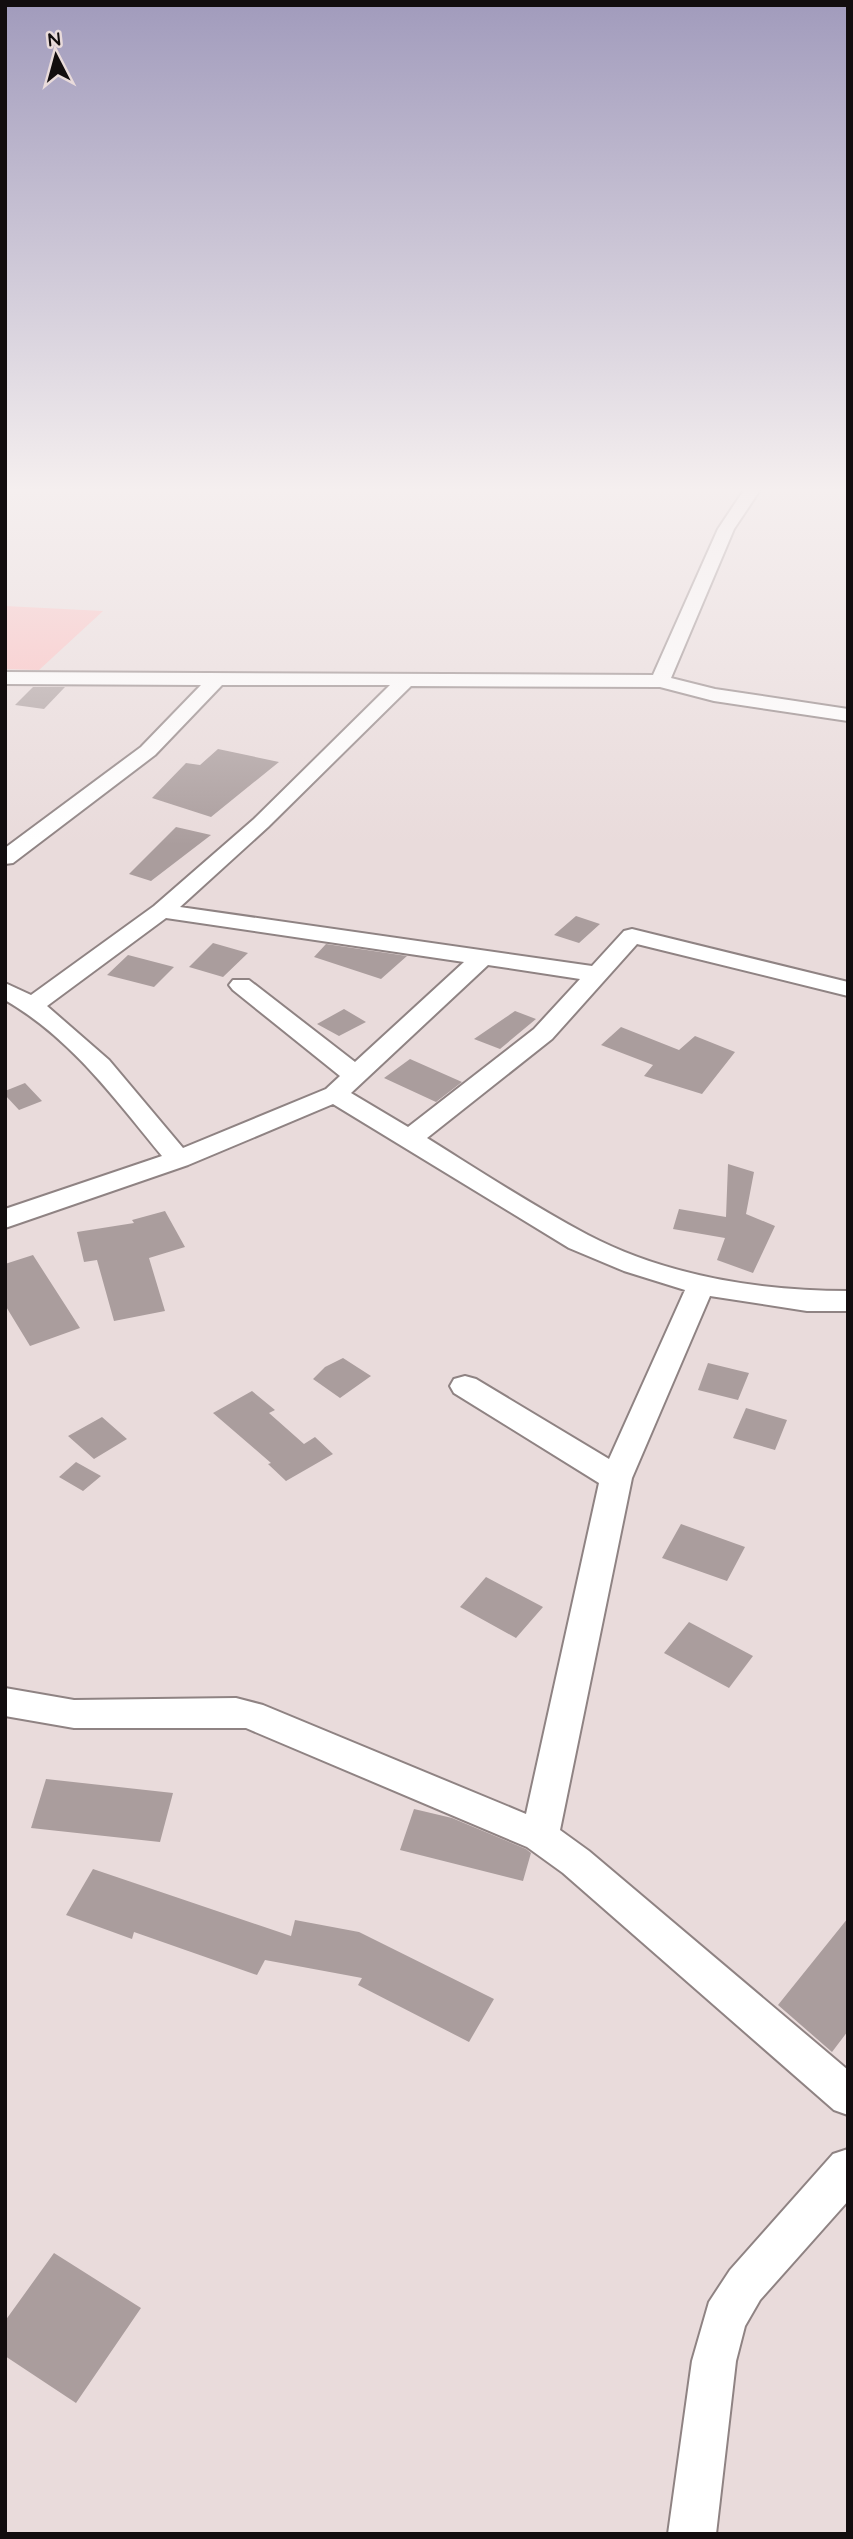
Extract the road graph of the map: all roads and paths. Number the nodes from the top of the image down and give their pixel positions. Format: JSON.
{"nodes":[{"id":1,"x":691,"y":608,"type":"edge"},
{"id":2,"x":5,"y":678,"type":"edge"},
{"id":3,"x":218,"y":678,"type":"junction"},
{"id":4,"x":408,"y":678,"type":"junction"},
{"id":5,"x":660,"y":681,"type":"junction"},
{"id":6,"x":848,"y":715,"type":"edge"},
{"id":7,"x":5,"y":858,"type":"edge"},
{"id":8,"x":162,"y":911,"type":"junction"},
{"id":9,"x":482,"y":958,"type":"junction"},
{"id":10,"x":596,"y":974,"type":"junction"},
{"id":11,"x":241,"y":985,"type":"dead end"},
{"id":12,"x":848,"y":989,"type":"edge"},
{"id":13,"x":5,"y":990,"type":"edge"},
{"id":14,"x":34,"y":1004,"type":"junction"},
{"id":15,"x":355,"y":1075,"type":"junction"},
{"id":16,"x":335,"y":1094,"type":"junction"},
{"id":17,"x":410,"y":1139,"type":"junction"},
{"id":18,"x":179,"y":1159,"type":"junction"},
{"id":19,"x":5,"y":1219,"type":"edge"},
{"id":20,"x":701,"y":1285,"type":"junction"},
{"id":21,"x":848,"y":1301,"type":"edge"},
{"id":22,"x":465,"y":1386,"type":"dead end"},
{"id":23,"x":616,"y":1478,"type":"junction"},
{"id":24,"x":5,"y":1702,"type":"edge"},
{"id":25,"x":540,"y":1836,"type":"junction"},
{"id":26,"x":848,"y":2096,"type":"edge"},
{"id":27,"x":848,"y":2169,"type":"edge"},
{"id":28,"x":692,"y":2534,"type":"edge"}],
"edges":[{"from":1,"to":5,"type":"street"},
{"from":2,"to":3,"type":"street"},
{"from":3,"to":4,"type":"street"},
{"from":3,"to":7,"type":"street"},
{"from":4,"to":5,"type":"street"},
{"from":4,"to":8,"type":"street"},
{"from":5,"to":6,"type":"street"},
{"from":8,"to":9,"type":"street"},
{"from":8,"to":14,"type":"street"},
{"from":9,"to":10,"type":"street"},
{"from":9,"to":15,"type":"street"},
{"from":10,"to":12,"type":"street"},
{"from":10,"to":17,"type":"street"},
{"from":11,"to":15,"type":"street"},
{"from":13,"to":14,"type":"street"},
{"from":14,"to":18,"type":"street"},
{"from":15,"to":16,"type":"street"},
{"from":16,"to":17,"type":"street"},
{"from":16,"to":18,"type":"street"},
{"from":17,"to":20,"type":"street"},
{"from":18,"to":19,"type":"street"},
{"from":20,"to":21,"type":"street"},
{"from":20,"to":23,"type":"street"},
{"from":22,"to":23,"type":"street"},
{"from":23,"to":25,"type":"street"},
{"from":24,"to":25,"type":"street"},
{"from":25,"to":26,"type":"street"},
{"from":27,"to":28,"type":"street"}]}
